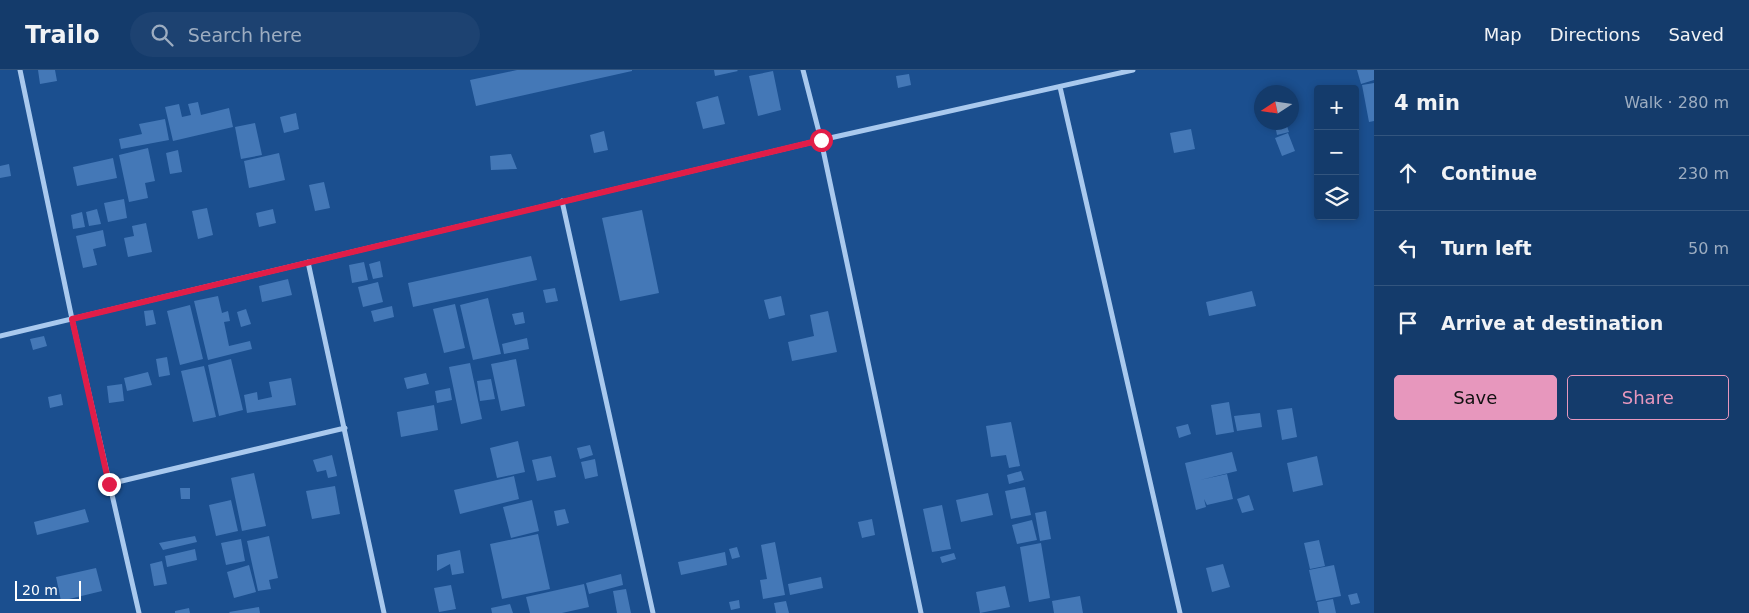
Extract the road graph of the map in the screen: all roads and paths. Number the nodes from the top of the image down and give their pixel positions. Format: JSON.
{"nodes":[{"id":1,"x":20,"y":70,"type":"edge"},
{"id":2,"x":803,"y":70,"type":"edge"},
{"id":3,"x":1133,"y":70,"type":"edge"},
{"id":4,"x":1060,"y":86,"type":"junction"},
{"id":5,"x":821,"y":140,"type":"junction"},
{"id":6,"x":562,"y":201,"type":"junction"},
{"id":7,"x":308,"y":262,"type":"junction"},
{"id":8,"x":72,"y":319,"type":"junction"},
{"id":9,"x":0,"y":336,"type":"edge"},
{"id":10,"x":345,"y":428,"type":"junction"},
{"id":11,"x":109,"y":484,"type":"junction"},
{"id":12,"x":139,"y":613,"type":"edge"},
{"id":13,"x":384,"y":613,"type":"edge"},
{"id":14,"x":653,"y":613,"type":"edge"},
{"id":15,"x":921,"y":613,"type":"edge"},
{"id":16,"x":1180,"y":613,"type":"edge"}],
"edges":[{"from":1,"to":8,"type":"street"},
{"from":2,"to":5,"type":"street"},
{"from":3,"to":4,"type":"street"},
{"from":4,"to":5,"type":"street"},
{"from":4,"to":16,"type":"street"},
{"from":5,"to":6,"type":"street"},
{"from":5,"to":15,"type":"street"},
{"from":6,"to":7,"type":"street"},
{"from":6,"to":14,"type":"street"},
{"from":7,"to":8,"type":"street"},
{"from":7,"to":10,"type":"street"},
{"from":8,"to":9,"type":"street"},
{"from":8,"to":11,"type":"street"},
{"from":10,"to":11,"type":"street"},
{"from":10,"to":13,"type":"street"},
{"from":11,"to":12,"type":"street"}]}
